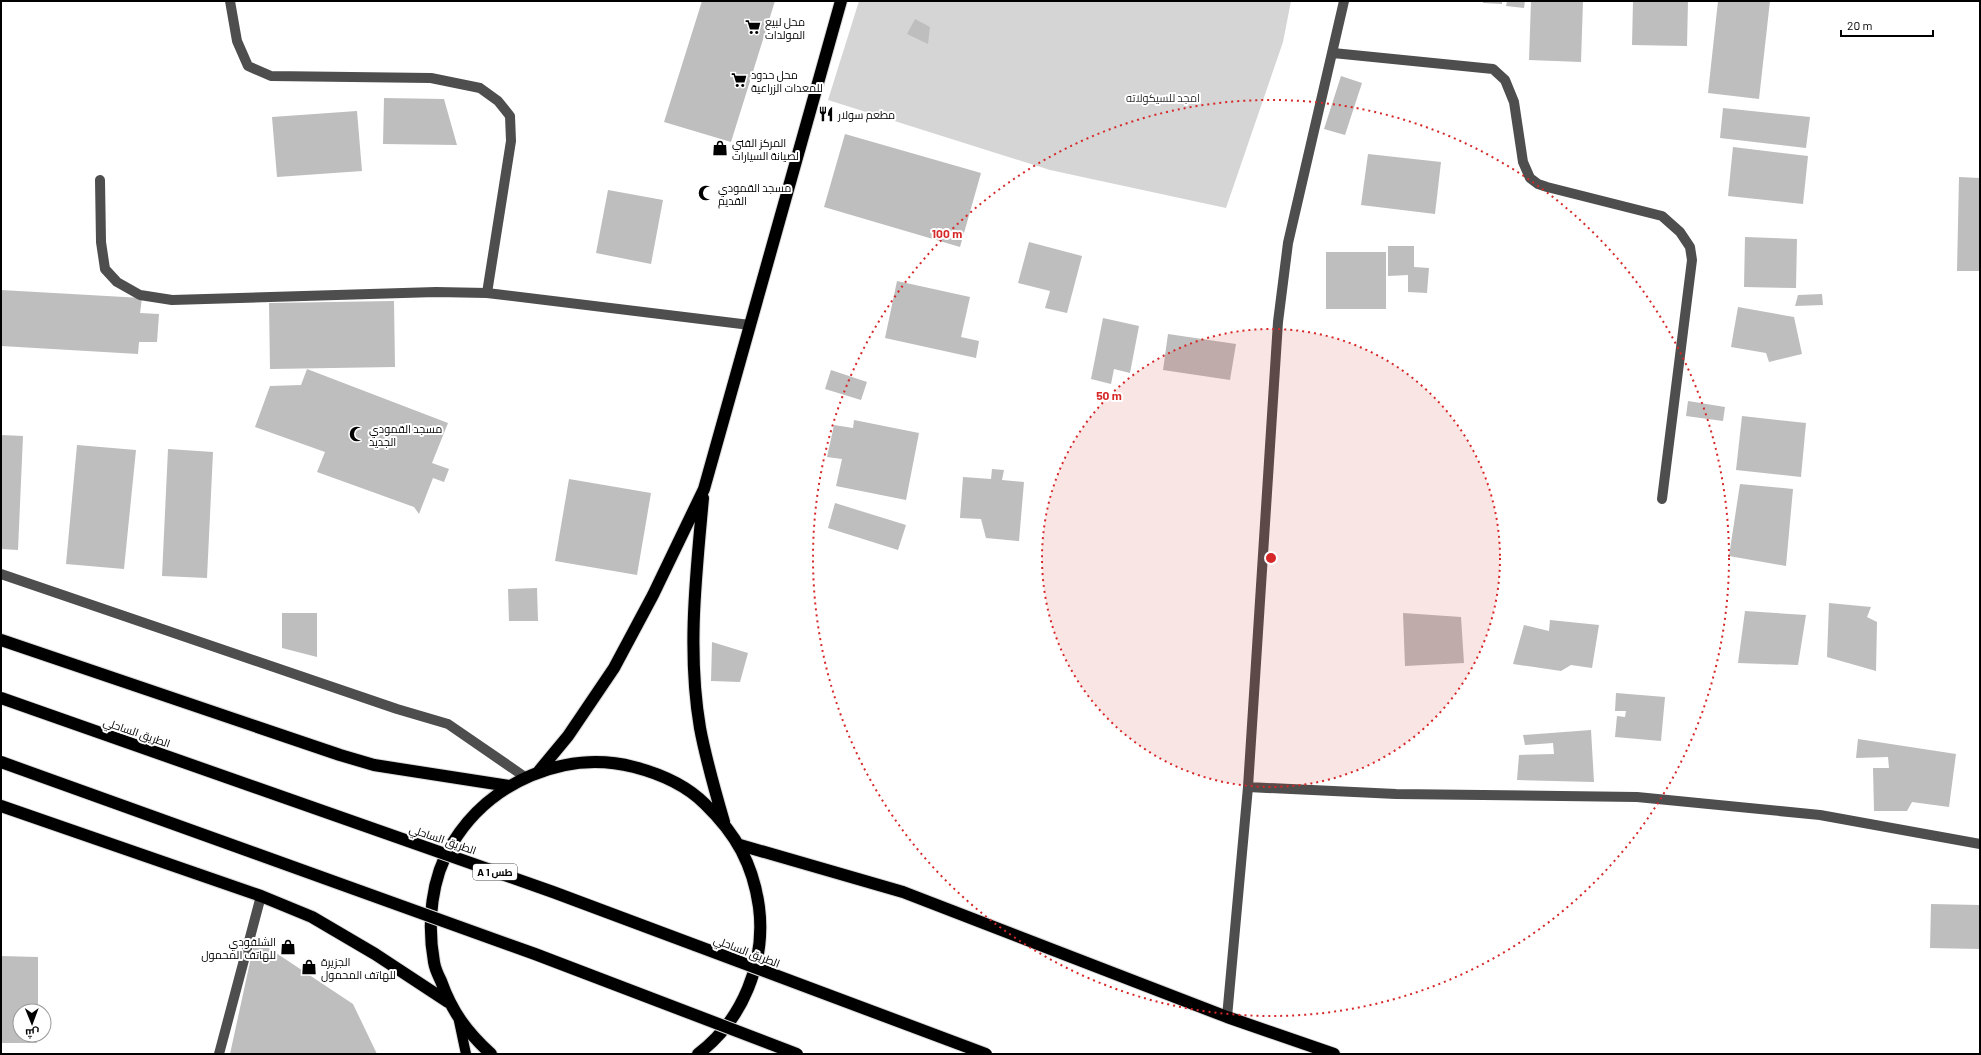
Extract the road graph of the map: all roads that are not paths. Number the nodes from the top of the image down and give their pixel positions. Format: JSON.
{"nodes":[{"id":1,"x":230,"y":1,"type":"edge"},
{"id":2,"x":841,"y":1,"type":"edge"},
{"id":3,"x":1344,"y":1,"type":"edge"},
{"id":4,"x":1333,"y":52,"type":"junction"},
{"id":5,"x":100,"y":180,"type":"dead end"},
{"id":6,"x":487,"y":293,"type":"junction"},
{"id":7,"x":750,"y":325,"type":"junction"},
{"id":8,"x":704,"y":489,"type":"junction"},
{"id":9,"x":1662,"y":500,"type":"dead end"},
{"id":10,"x":1,"y":574,"type":"edge"},
{"id":11,"x":1,"y":640,"type":"edge"},
{"id":12,"x":1,"y":698,"type":"edge"},
{"id":13,"x":1,"y":762,"type":"edge"},
{"id":14,"x":539,"y":771,"type":"junction"},
{"id":15,"x":525,"y":777,"type":"junction"},
{"id":16,"x":509,"y":786,"type":"junction"},
{"id":17,"x":1248,"y":787,"type":"junction"},
{"id":18,"x":1,"y":806,"type":"edge"},
{"id":19,"x":724,"y":823,"type":"junction"},
{"id":20,"x":1980,"y":844,"type":"edge"},
{"id":21,"x":740,"y":845,"type":"junction"},
{"id":22,"x":261,"y":896,"type":"junction"},
{"id":23,"x":448,"y":1002,"type":"junction"},
{"id":24,"x":1227,"y":1017,"type":"junction"},
{"id":25,"x":459,"y":1021,"type":"junction"},
{"id":26,"x":219,"y":1054,"type":"edge"},
{"id":27,"x":466,"y":1054,"type":"edge"},
{"id":28,"x":491,"y":1054,"type":"edge"},
{"id":29,"x":698,"y":1054,"type":"edge"},
{"id":30,"x":797,"y":1054,"type":"edge"},
{"id":31,"x":986,"y":1054,"type":"edge"},
{"id":32,"x":1334,"y":1054,"type":"edge"}],
"edges":[{"from":1,"to":6,"type":"street"},
{"from":2,"to":7,"type":"highway"},
{"from":3,"to":4,"type":"street"},
{"from":4,"to":9,"type":"street"},
{"from":4,"to":17,"type":"street"},
{"from":5,"to":6,"type":"street"},
{"from":6,"to":7,"type":"street"},
{"from":7,"to":8,"type":"highway"},
{"from":8,"to":14,"type":"highway"},
{"from":8,"to":19,"type":"highway"},
{"from":10,"to":15,"type":"street"},
{"from":11,"to":16,"type":"highway"},
{"from":12,"to":31,"type":"highway","name":"الطريق الساحلي","number":"A 1 طس","bridge":true},
{"from":13,"to":30,"type":"highway","bridge":true},
{"from":14,"to":15,"type":"highway"},
{"from":14,"to":19,"type":"highway"},
{"from":15,"to":16,"type":"highway"},
{"from":16,"to":23,"type":"highway"},
{"from":17,"to":20,"type":"street"},
{"from":17,"to":24,"type":"street"},
{"from":18,"to":22,"type":"highway"},
{"from":19,"to":21,"type":"highway"},
{"from":21,"to":24,"type":"highway"},
{"from":21,"to":29,"type":"highway"},
{"from":22,"to":23,"type":"highway"},
{"from":22,"to":26,"type":"street"},
{"from":23,"to":25,"type":"highway"},
{"from":24,"to":32,"type":"highway"},
{"from":25,"to":27,"type":"main road"},
{"from":25,"to":28,"type":"highway"}]}
